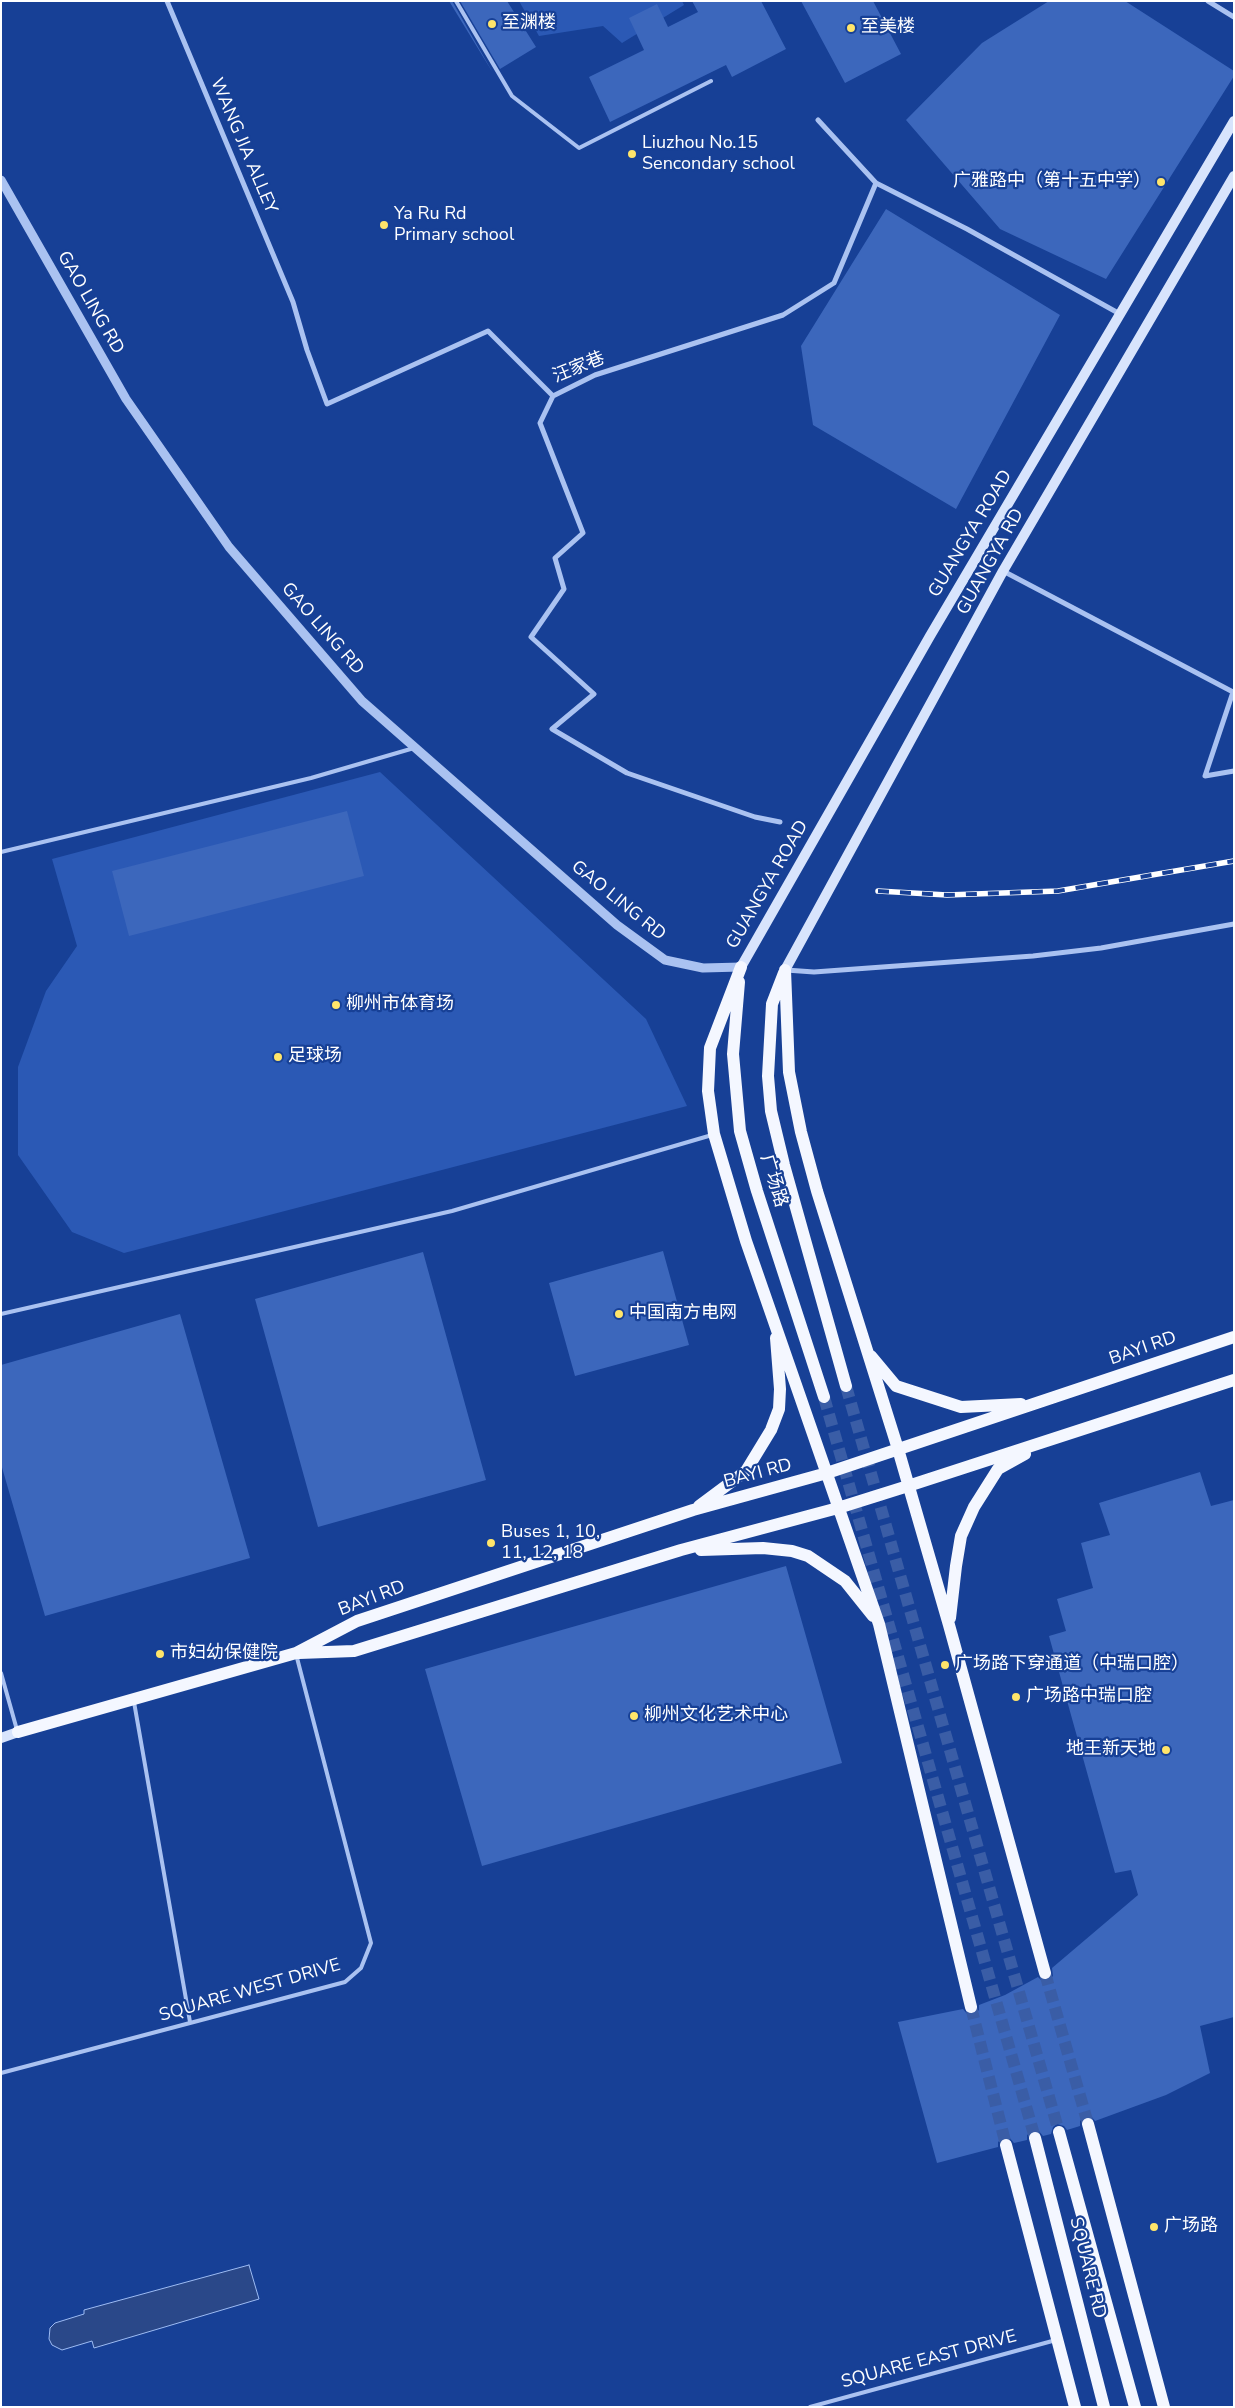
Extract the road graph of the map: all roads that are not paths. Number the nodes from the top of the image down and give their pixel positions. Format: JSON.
{"nodes":[{"id":1,"x":167,"y":1,"type":"edge"},
{"id":2,"x":456,"y":1,"type":"edge"},
{"id":3,"x":1208,"y":1,"type":"edge"},
{"id":4,"x":1234,"y":17,"type":"edge"},
{"id":5,"x":711,"y":81,"type":"dead end"},
{"id":6,"x":818,"y":120,"type":"dead end"},
{"id":7,"x":1234,"y":121,"type":"edge"},
{"id":8,"x":1234,"y":176,"type":"edge"},
{"id":9,"x":1,"y":180,"type":"edge"},
{"id":10,"x":876,"y":183,"type":"junction"},
{"id":11,"x":1120,"y":314,"type":"junction"},
{"id":12,"x":553,"y":396,"type":"junction"},
{"id":13,"x":1003,"y":571,"type":"junction"},
{"id":14,"x":1233,"y":691,"type":"edge"},
{"id":15,"x":415,"y":748,"type":"junction"},
{"id":16,"x":1234,"y":771,"type":"edge"},
{"id":17,"x":780,"y":822,"type":"dead end"},
{"id":18,"x":1,"y":852,"type":"edge"},
{"id":19,"x":1234,"y":924,"type":"edge"},
{"id":20,"x":741,"y":967,"type":"junction"},
{"id":21,"x":786,"y":970,"type":"junction"},
{"id":22,"x":714,"y":1134,"type":"junction"},
{"id":23,"x":1,"y":1314,"type":"edge"},
{"id":24,"x":774,"y":1318,"type":"junction"},
{"id":25,"x":1234,"y":1337,"type":"edge"},
{"id":26,"x":866,"y":1349,"type":"junction"},
{"id":27,"x":1234,"y":1380,"type":"edge"},
{"id":28,"x":846,"y":1386,"type":"tunnel mouth"},
{"id":29,"x":824,"y":1397,"type":"tunnel mouth"},
{"id":30,"x":1036,"y":1404,"type":"junction"},
{"id":31,"x":1053,"y":1439,"type":"junction"},
{"id":32,"x":898,"y":1449,"type":"junction"},
{"id":33,"x":827,"y":1473,"type":"junction"},
{"id":34,"x":908,"y":1486,"type":"junction"},
{"id":35,"x":838,"y":1508,"type":"junction"},
{"id":36,"x":693,"y":1510,"type":"junction"},
{"id":37,"x":681,"y":1550,"type":"junction"},
{"id":38,"x":879,"y":1624,"type":"junction"},
{"id":39,"x":950,"y":1625,"type":"junction"},
{"id":40,"x":296,"y":1653,"type":"junction"},
{"id":41,"x":1,"y":1673,"type":"edge"},
{"id":42,"x":133,"y":1698,"type":"junction"},
{"id":43,"x":18,"y":1732,"type":"junction"},
{"id":44,"x":1,"y":1738,"type":"edge"},
{"id":45,"x":1045,"y":1973,"type":"tunnel mouth"},
{"id":46,"x":971,"y":2007,"type":"tunnel mouth"},
{"id":47,"x":190,"y":2022,"type":"junction"},
{"id":48,"x":1,"y":2073,"type":"edge"},
{"id":49,"x":1088,"y":2124,"type":"tunnel mouth"},
{"id":50,"x":1059,"y":2132,"type":"tunnel mouth"},
{"id":51,"x":1035,"y":2138,"type":"tunnel mouth"},
{"id":52,"x":1006,"y":2145,"type":"tunnel mouth"},
{"id":53,"x":1056,"y":2340,"type":"junction"},
{"id":54,"x":810,"y":2407,"type":"edge"},
{"id":55,"x":1075,"y":2407,"type":"edge"},
{"id":56,"x":1104,"y":2407,"type":"edge"},
{"id":57,"x":1135,"y":2407,"type":"edge"},
{"id":58,"x":1164,"y":2407,"type":"edge"}],
"edges":[{"from":1,"to":12,"type":"street","name":"WANG JIA ALLEY"},
{"from":2,"to":5,"type":"lane"},
{"from":3,"to":4,"type":"street"},
{"from":6,"to":10,"type":"street"},
{"from":7,"to":11,"type":"main road","name":"GUANGYA ROAD"},
{"from":8,"to":13,"type":"main road","name":"GUANGYA RD"},
{"from":9,"to":15,"type":"street","name":"GAO LING RD"},
{"from":10,"to":11,"type":"street"},
{"from":10,"to":12,"type":"street","name":"汪家巷"},
{"from":11,"to":20,"type":"main road","name":"GUANGYA ROAD"},
{"from":12,"to":17,"type":"street"},
{"from":13,"to":14,"type":"street"},
{"from":13,"to":21,"type":"main road","name":"GUANGYA RD"},
{"from":14,"to":16,"type":"street"},
{"from":15,"to":18,"type":"lane"},
{"from":15,"to":20,"type":"street","name":"GAO LING RD"},
{"from":19,"to":21,"type":"street"},
{"from":20,"to":22,"type":"main road"},
{"from":20,"to":29,"type":"main road","name":"广场路"},
{"from":21,"to":26,"type":"main road"},
{"from":21,"to":28,"type":"main road","name":"广场路"},
{"from":22,"to":23,"type":"lane"},
{"from":22,"to":24,"type":"main road"},
{"from":24,"to":33,"type":"main road"},
{"from":24,"to":36,"type":"main road"},
{"from":25,"to":30,"type":"main road","name":"BAYI RD"},
{"from":26,"to":30,"type":"main road"},
{"from":26,"to":32,"type":"main road"},
{"from":27,"to":31,"type":"main road","name":"BAYI RD"},
{"from":30,"to":32,"type":"main road","name":"BAYI RD"},
{"from":31,"to":34,"type":"main road","name":"BAYI RD"},
{"from":31,"to":39,"type":"main road"},
{"from":32,"to":33,"type":"main road","name":"BAYI RD"},
{"from":32,"to":34,"type":"main road"},
{"from":33,"to":35,"type":"main road"},
{"from":33,"to":36,"type":"main road","name":"BAYI RD"},
{"from":34,"to":35,"type":"main road","name":"BAYI RD"},
{"from":34,"to":39,"type":"main road"},
{"from":35,"to":37,"type":"main road","name":"BAYI RD"},
{"from":35,"to":38,"type":"main road"},
{"from":36,"to":40,"type":"main road","name":"BAYI RD"},
{"from":37,"to":38,"type":"main road"},
{"from":37,"to":40,"type":"main road","name":"BAYI RD"},
{"from":38,"to":46,"type":"main road"},
{"from":39,"to":45,"type":"main road"},
{"from":40,"to":42,"type":"main road","name":"BAYI RD"},
{"from":40,"to":47,"type":"lane","name":"SQUARE WEST DRIVE"},
{"from":41,"to":43,"type":"lane"},
{"from":42,"to":43,"type":"main road","name":"BAYI RD"},
{"from":42,"to":47,"type":"lane"},
{"from":43,"to":44,"type":"main road"},
{"from":47,"to":48,"type":"lane","name":"SQUARE WEST DRIVE"},
{"from":49,"to":58,"type":"main road"},
{"from":50,"to":57,"type":"main road"},
{"from":51,"to":56,"type":"main road","name":"SQUARE RD"},
{"from":52,"to":53,"type":"main road"},
{"from":53,"to":54,"type":"lane","name":"SQUARE EAST DRIVE"},
{"from":53,"to":55,"type":"main road"}]}
